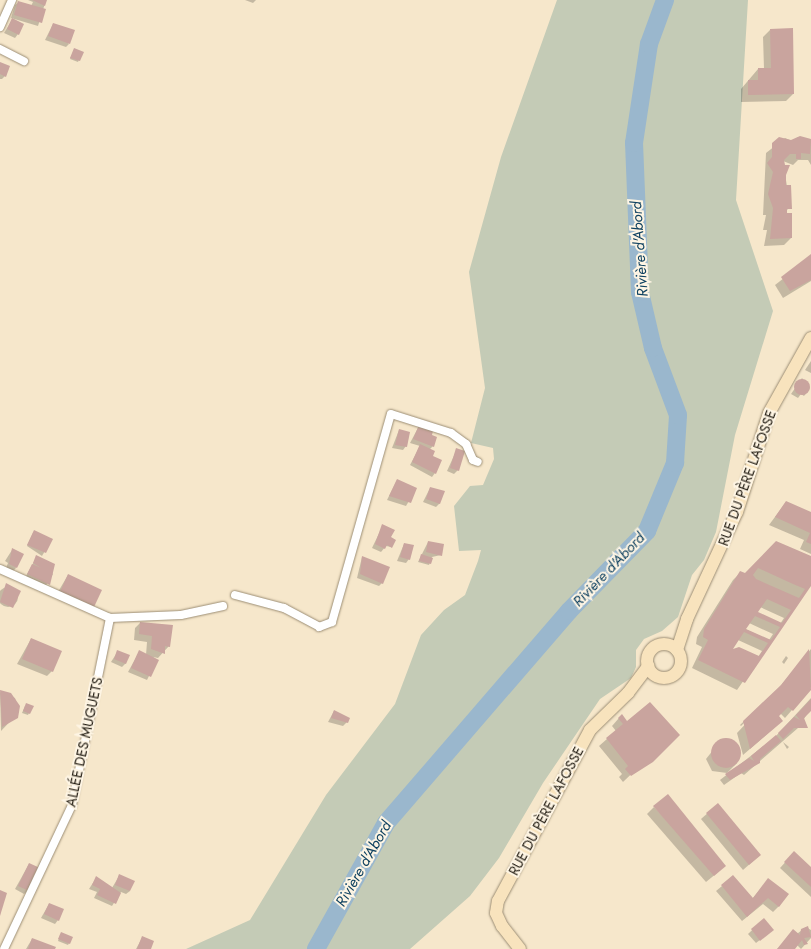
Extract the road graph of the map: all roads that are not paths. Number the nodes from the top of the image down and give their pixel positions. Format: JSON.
{"nodes":[{"id":1,"x":12,"y":0,"type":"edge"},
{"id":2,"x":0,"y":27,"type":"edge"},
{"id":3,"x":0,"y":49,"type":"edge"},
{"id":4,"x":24,"y":61,"type":"dead end"},
{"id":5,"x":811,"y":338,"type":"edge"},
{"id":6,"x":478,"y":462,"type":"dead end"},
{"id":7,"x":0,"y":569,"type":"edge"},
{"id":8,"x":235,"y":596,"type":"dead end"},
{"id":9,"x":222,"y":606,"type":"dead end"},
{"id":10,"x":110,"y":618,"type":"junction"},
{"id":11,"x":687,"y":619,"type":"junction"},
{"id":12,"x":664,"y":644,"type":"junction"},
{"id":13,"x":677,"y":650,"type":"junction"},
{"id":14,"x":648,"y":666,"type":"junction"},
{"id":15,"x":658,"y":677,"type":"junction"},
{"id":16,"x":628,"y":693,"type":"junction"},
{"id":17,"x":516,"y":945,"type":"edge"},
{"id":18,"x":4,"y":949,"type":"edge"}],
"edges":[{"from":1,"to":2,"type":"street"},
{"from":3,"to":4,"type":"street"},
{"from":5,"to":11,"type":"street","name":"RUE DU PÈRE LAFOSSE"},
{"from":6,"to":8,"type":"street"},
{"from":7,"to":10,"type":"street"},
{"from":9,"to":10,"type":"street"},
{"from":10,"to":18,"type":"street","name":"ALLÉE DES MUGUETS"},
{"from":11,"to":12,"type":"street","name":"RUE DU PÈRE LAFOSSE"},
{"from":11,"to":13,"type":"street","name":"RUE DU PÈRE LAFOSSE"},
{"from":12,"to":13,"type":"street"},
{"from":12,"to":14,"type":"street"},
{"from":13,"to":15,"type":"street"},
{"from":14,"to":15,"type":"street"},
{"from":14,"to":16,"type":"street","name":"RUE DU PÈRE LAFOSSE"},
{"from":15,"to":16,"type":"street","name":"RUE DU PÈRE LAFOSSE"},
{"from":16,"to":17,"type":"street","name":"RUE DU PÈRE LAFOSSE"}]}
